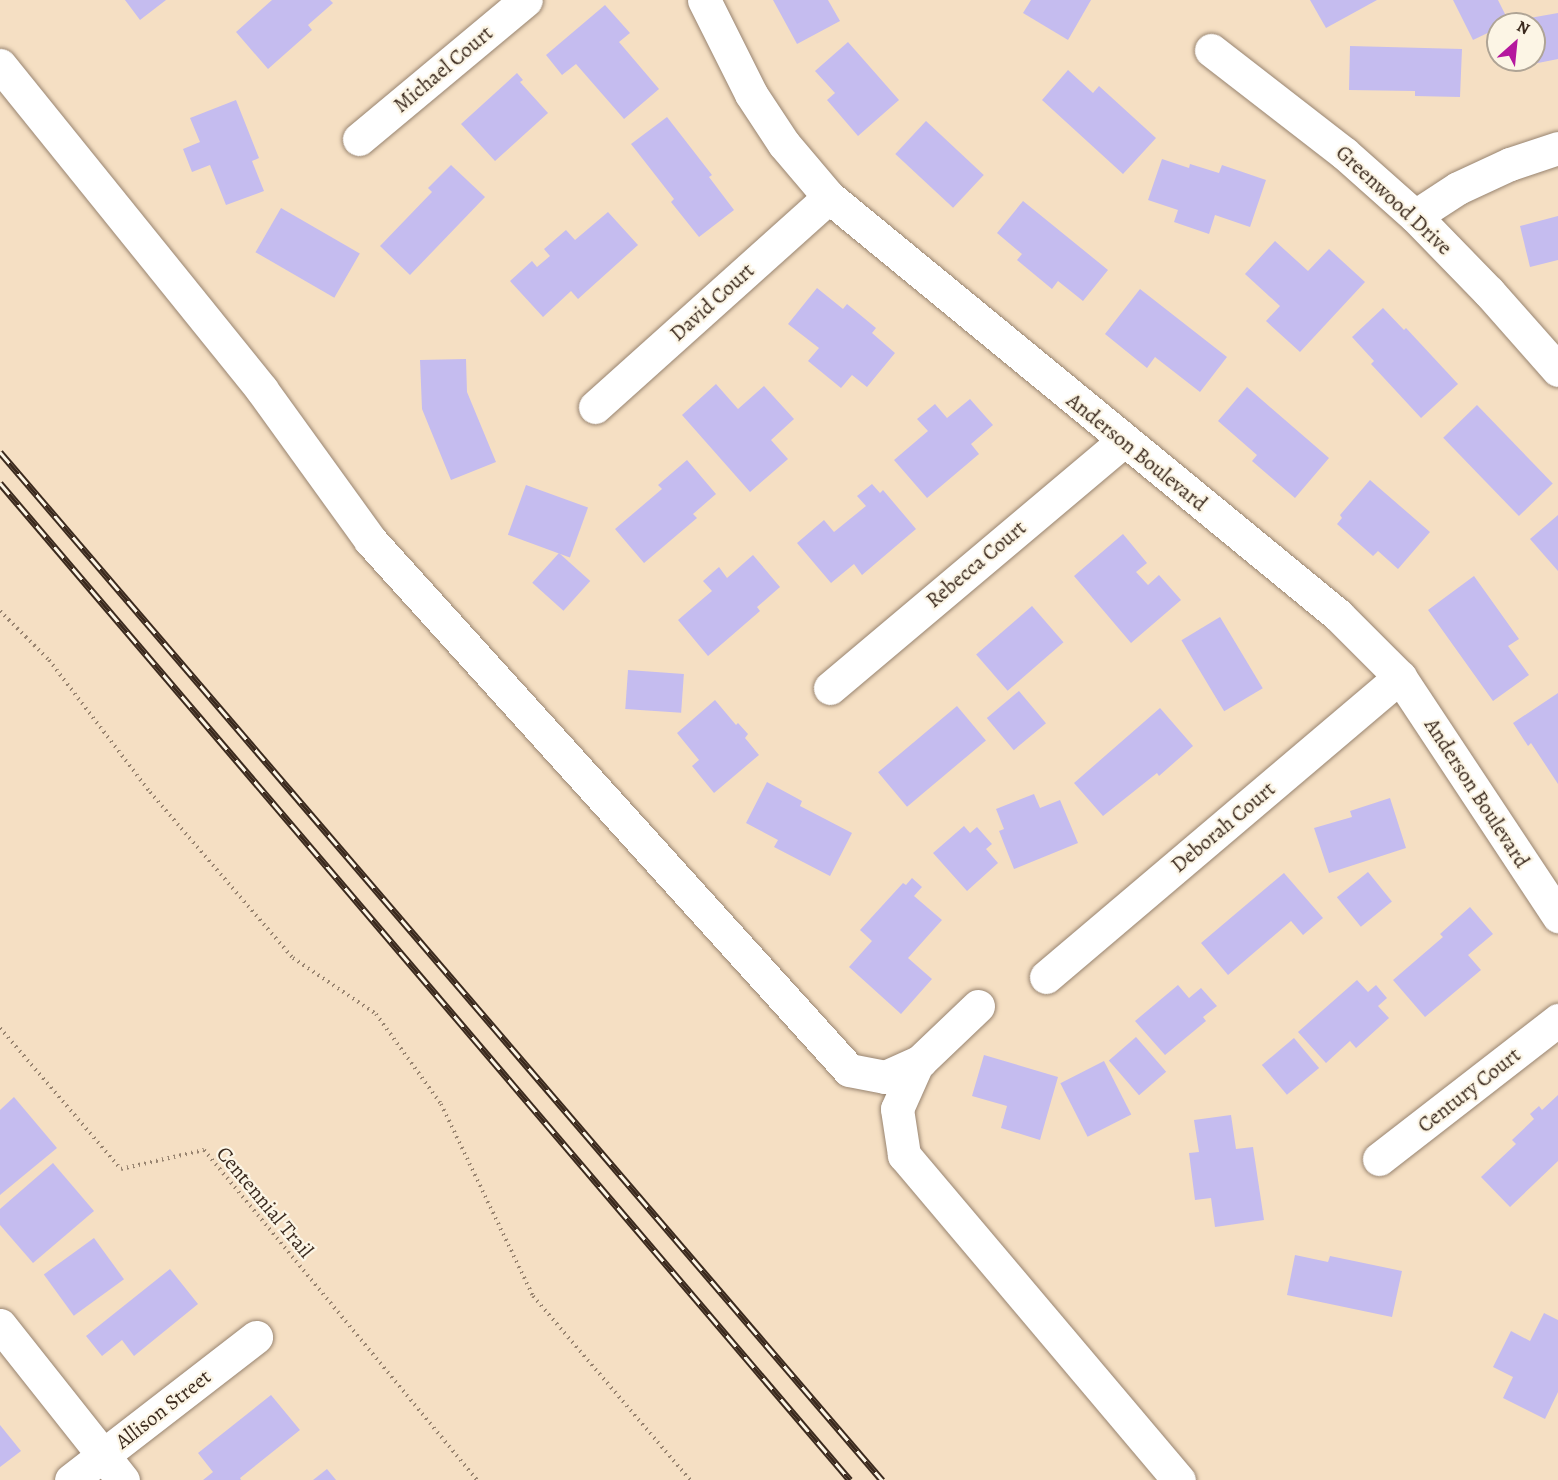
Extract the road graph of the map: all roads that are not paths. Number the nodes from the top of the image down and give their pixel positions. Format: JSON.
{"nodes":[{"id":1,"x":526,"y":0,"type":"edge"},
{"id":2,"x":704,"y":0,"type":"edge"},
{"id":3,"x":1211,"y":50,"type":"dead end"},
{"id":4,"x":0,"y":65,"type":"edge"},
{"id":5,"x":359,"y":139,"type":"dead end"},
{"id":6,"x":1558,"y":148,"type":"edge"},
{"id":7,"x":829,"y":197,"type":"junction"},
{"id":8,"x":1415,"y":216,"type":"junction"},
{"id":9,"x":1558,"y":370,"type":"edge"},
{"id":10,"x":595,"y":406,"type":"dead end"},
{"id":11,"x":1123,"y":441,"type":"junction"},
{"id":12,"x":1400,"y":677,"type":"junction"},
{"id":13,"x":830,"y":688,"type":"dead end"},
{"id":14,"x":1558,"y":916,"type":"edge"},
{"id":15,"x":1046,"y":977,"type":"dead end"},
{"id":16,"x":978,"y":1006,"type":"dead end"},
{"id":17,"x":1558,"y":1020,"type":"edge"},
{"id":18,"x":921,"y":1061,"type":"junction"},
{"id":19,"x":1379,"y":1159,"type":"dead end"},
{"id":20,"x":0,"y":1324,"type":"edge"},
{"id":21,"x":256,"y":1337,"type":"dead end"},
{"id":22,"x":113,"y":1468,"type":"edge"},
{"id":23,"x":71,"y":1480,"type":"edge"},
{"id":24,"x":1179,"y":1480,"type":"edge"}],
"edges":[{"from":1,"to":5,"type":"street","name":"Michael Court"},
{"from":2,"to":7,"type":"street","name":"Anderson Boulevard"},
{"from":3,"to":8,"type":"street","name":"Greenwood Drive"},
{"from":4,"to":18,"type":"street"},
{"from":6,"to":8,"type":"street"},
{"from":7,"to":10,"type":"street","name":"David Court"},
{"from":7,"to":11,"type":"street","name":"Anderson Boulevard"},
{"from":8,"to":9,"type":"street","name":"Greenwood Drive"},
{"from":11,"to":12,"type":"street","name":"Anderson Boulevard"},
{"from":11,"to":13,"type":"street","name":"Rebecca Court"},
{"from":12,"to":14,"type":"street","name":"Anderson Boulevard"},
{"from":12,"to":15,"type":"street","name":"Deborah Court"},
{"from":16,"to":18,"type":"street"},
{"from":17,"to":19,"type":"street","name":"Century Court"},
{"from":18,"to":24,"type":"street"},
{"from":20,"to":22,"type":"street"},
{"from":21,"to":22,"type":"street","name":"Allison Street"},
{"from":22,"to":23,"type":"street","name":"Allison Street"}]}
